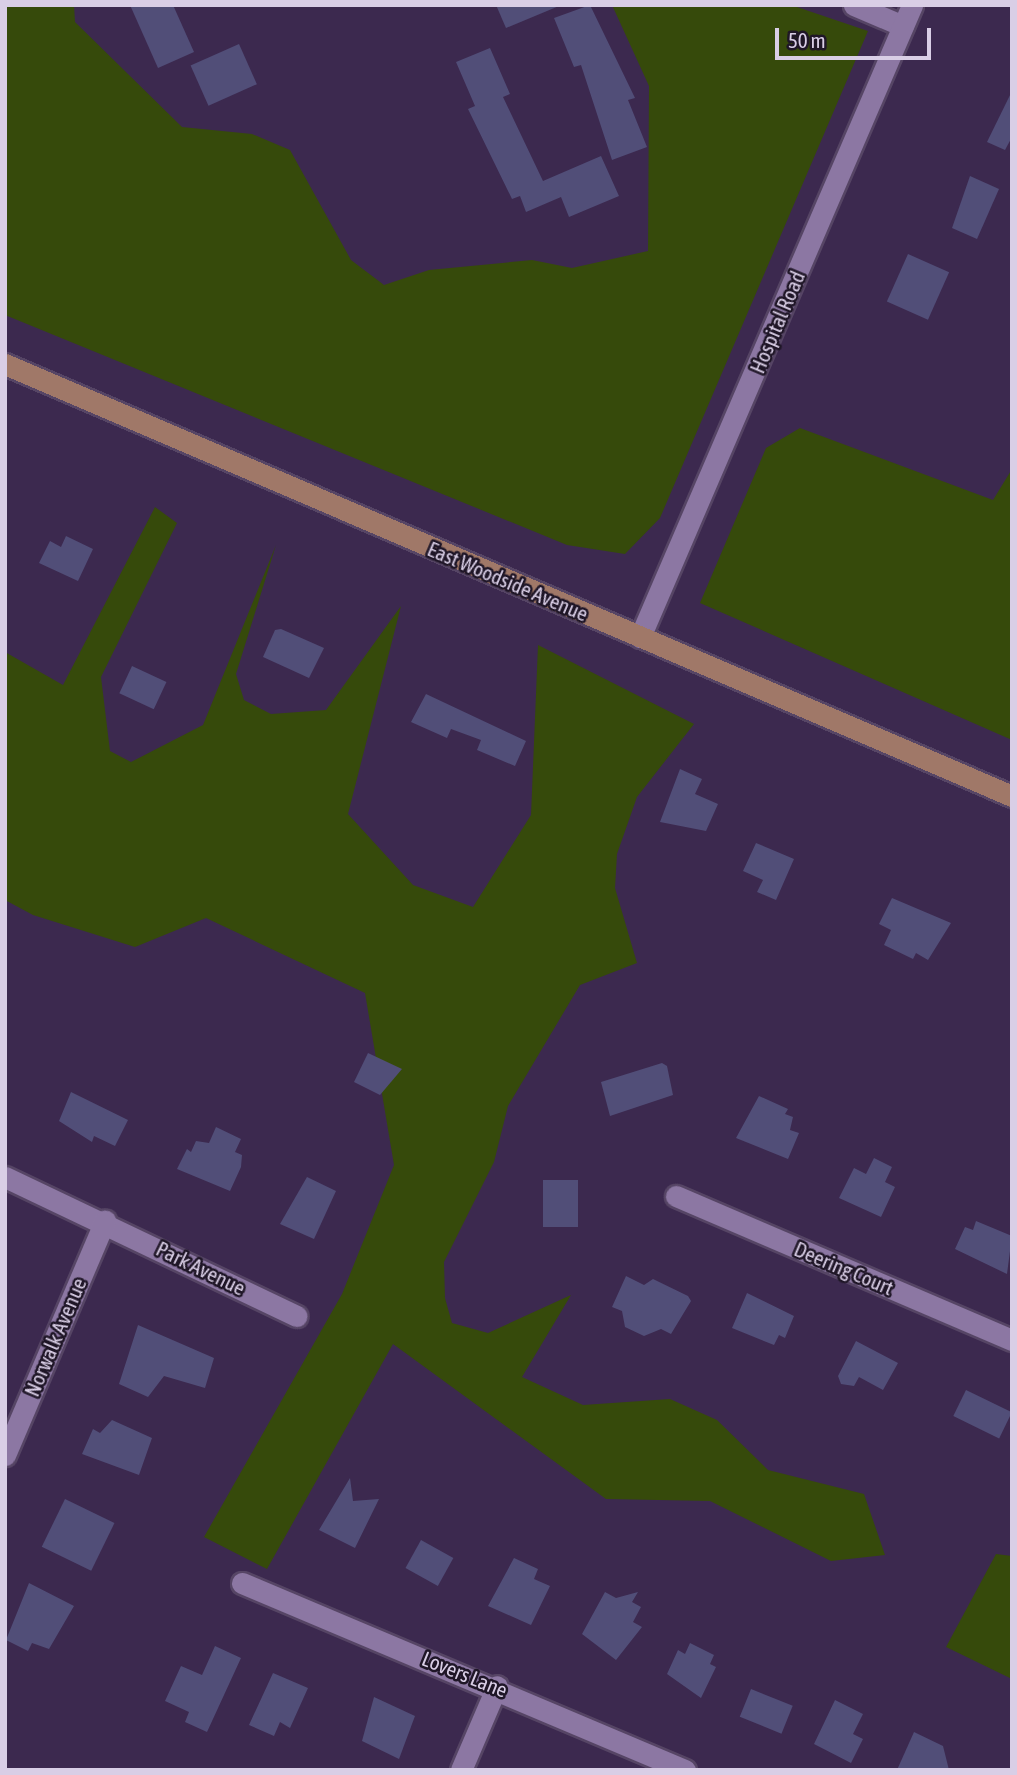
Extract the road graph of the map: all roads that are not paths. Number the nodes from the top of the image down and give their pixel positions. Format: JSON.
{"nodes":[{"id":1,"x":854,"y":5,"type":"edge"},
{"id":2,"x":912,"y":5,"type":"edge"},
{"id":3,"x":903,"y":26,"type":"junction"},
{"id":4,"x":5,"y":364,"type":"edge"},
{"id":5,"x":640,"y":637,"type":"junction"},
{"id":6,"x":1012,"y":796,"type":"edge"},
{"id":7,"x":5,"y":1177,"type":"edge"},
{"id":8,"x":676,"y":1196,"type":"dead end"},
{"id":9,"x":105,"y":1220,"type":"junction"},
{"id":10,"x":297,"y":1316,"type":"dead end"},
{"id":11,"x":1012,"y":1340,"type":"edge"},
{"id":12,"x":5,"y":1454,"type":"edge"},
{"id":13,"x":242,"y":1583,"type":"dead end"},
{"id":14,"x":497,"y":1686,"type":"junction"},
{"id":15,"x":461,"y":1770,"type":"edge"},
{"id":16,"x":685,"y":1770,"type":"edge"}],
"edges":[{"from":1,"to":3,"type":"street"},
{"from":2,"to":3,"type":"street","name":"Hospital Road"},
{"from":3,"to":5,"type":"street","name":"Hospital Road"},
{"from":4,"to":5,"type":"main road","name":"East Woodside Avenue"},
{"from":5,"to":6,"type":"main road","name":"East Woodside Avenue"},
{"from":7,"to":9,"type":"street","name":"Park Avenue"},
{"from":8,"to":11,"type":"street","name":"Deering Court"},
{"from":9,"to":10,"type":"street","name":"Park Avenue"},
{"from":9,"to":12,"type":"street","name":"Norwalk Avenue"},
{"from":13,"to":14,"type":"street","name":"Lovers Lane"},
{"from":14,"to":15,"type":"street"},
{"from":14,"to":16,"type":"street","name":"Lovers Lane"}]}
